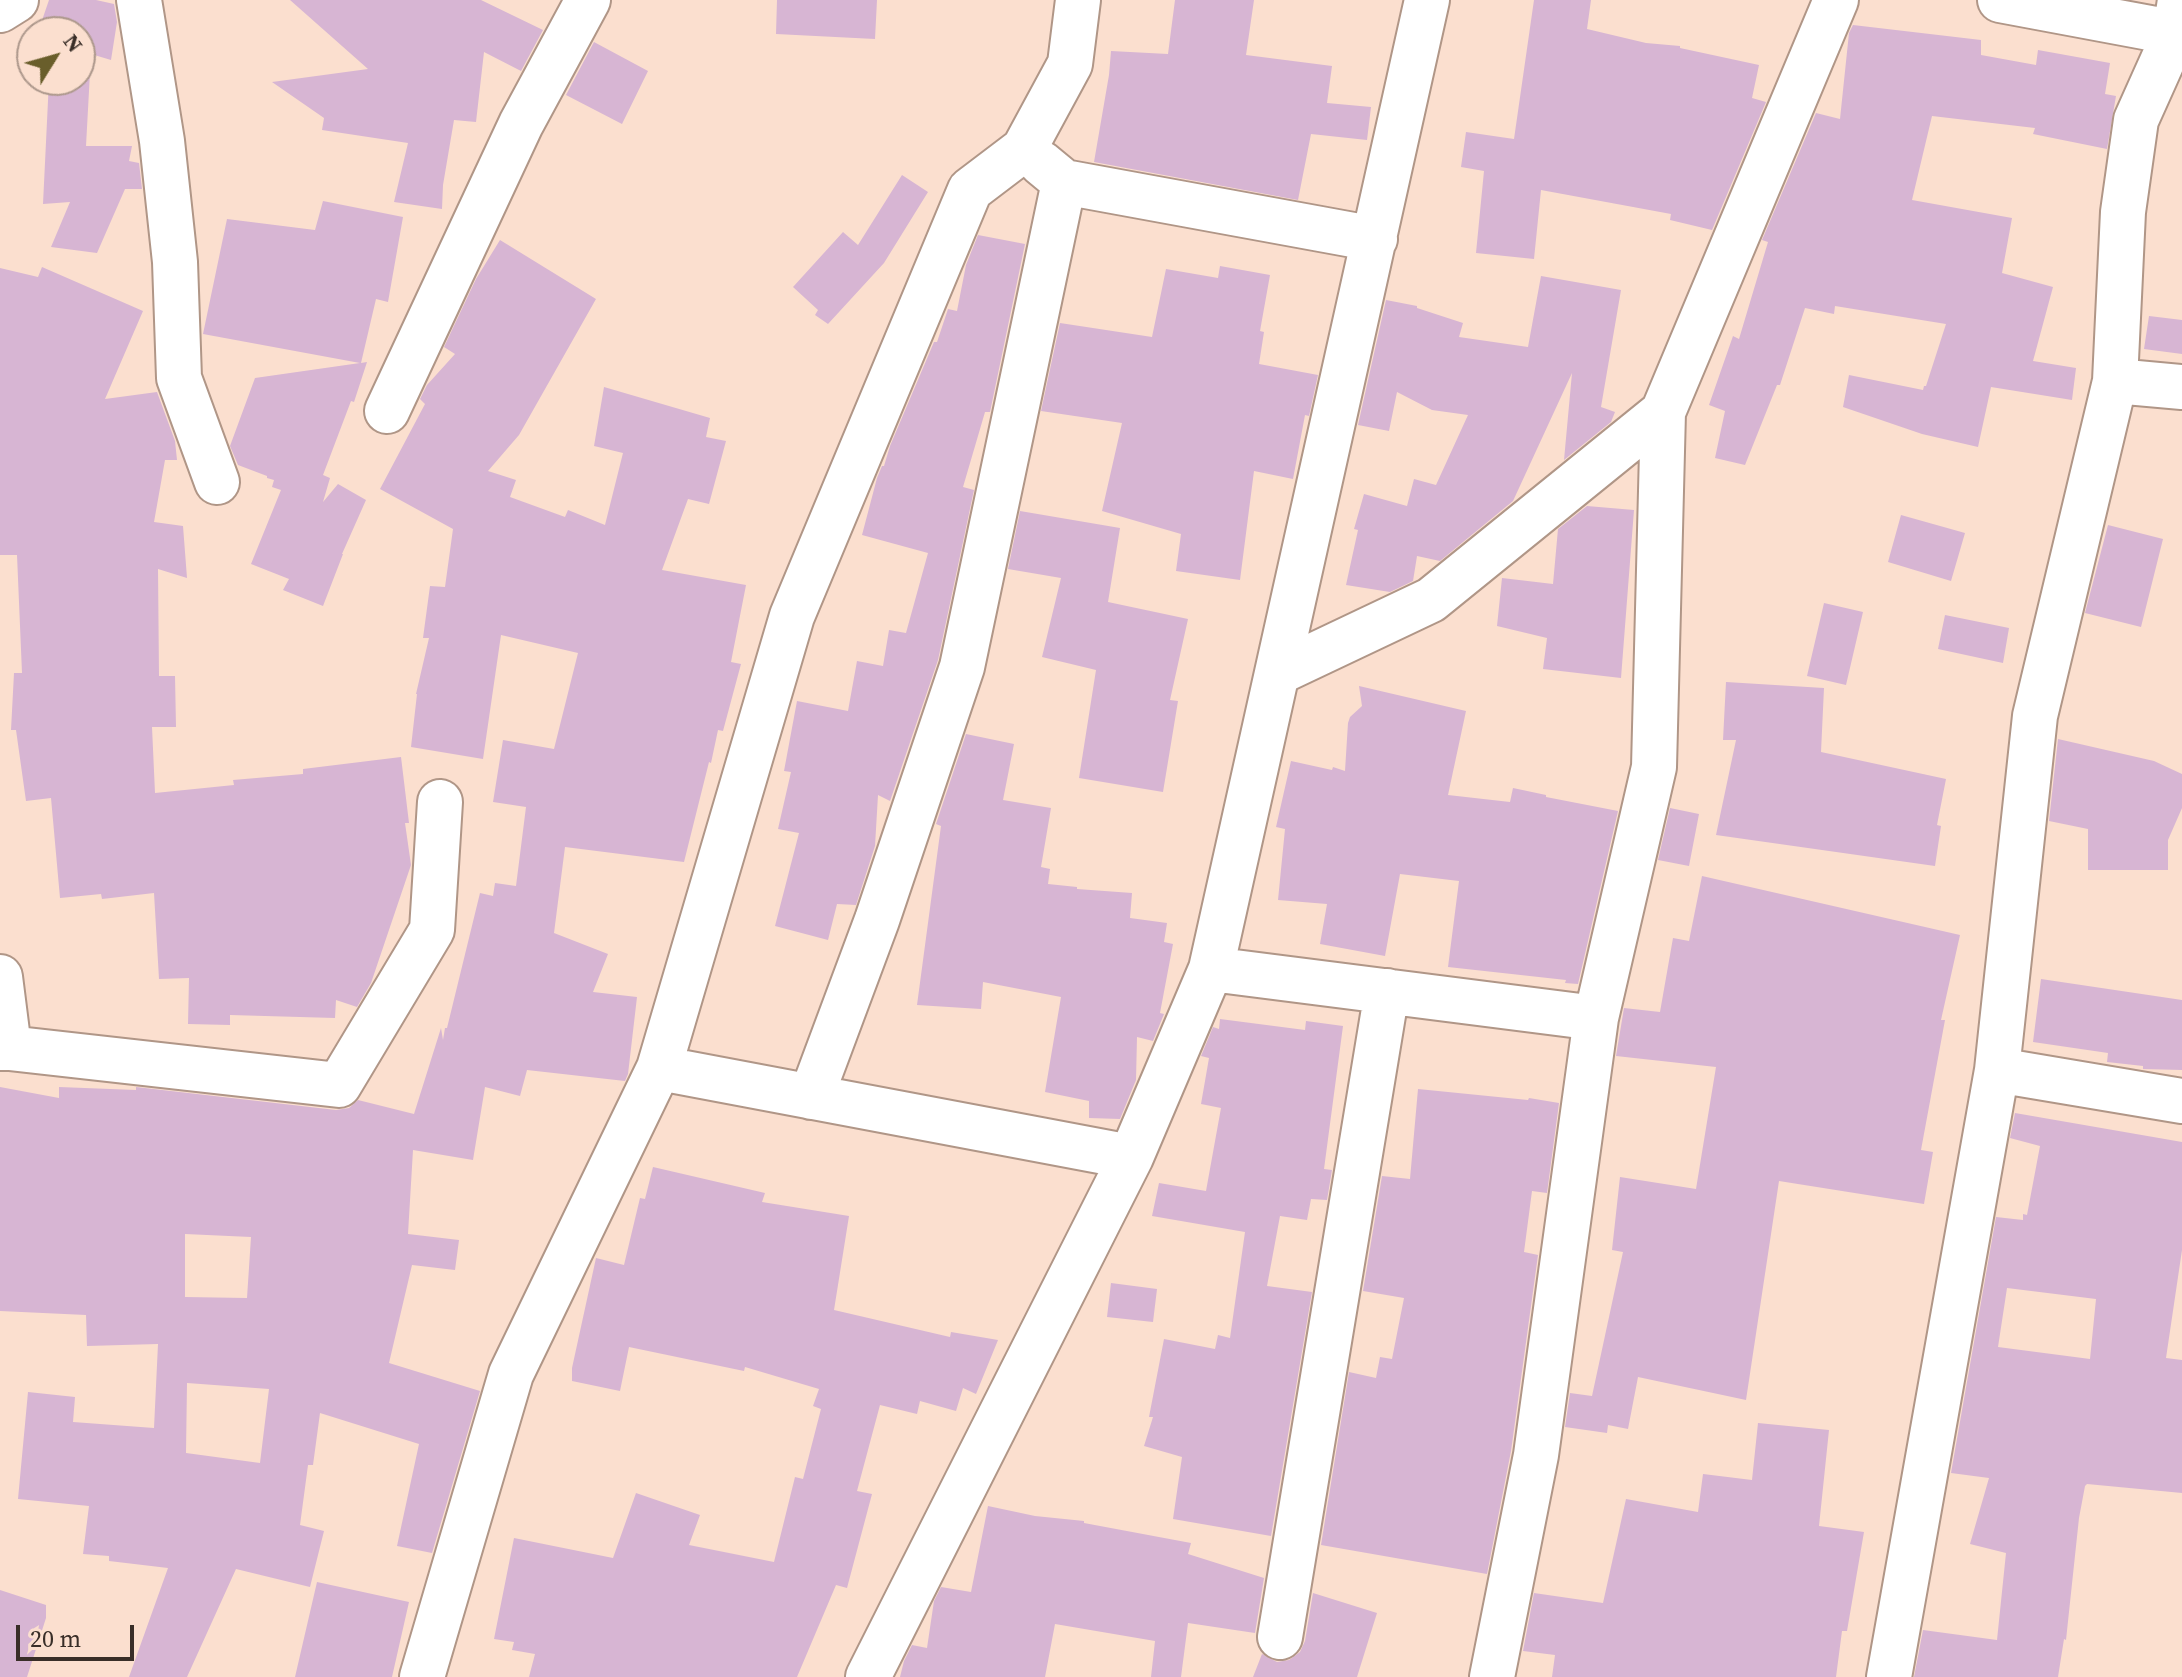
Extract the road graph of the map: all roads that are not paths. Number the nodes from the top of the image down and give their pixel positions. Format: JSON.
{"nodes":[{"id":1,"x":16,"y":0,"type":"edge"},
{"id":2,"x":139,"y":0,"type":"edge"},
{"id":3,"x":588,"y":0,"type":"edge"},
{"id":4,"x":1078,"y":0,"type":"edge"},
{"id":5,"x":1427,"y":0,"type":"edge"},
{"id":6,"x":1836,"y":0,"type":"edge"},
{"id":7,"x":2000,"y":0,"type":"edge"},
{"id":8,"x":0,"y":10,"type":"edge"},
{"id":9,"x":2179,"y":22,"type":"edge"},
{"id":10,"x":1024,"y":149,"type":"junction"},
{"id":11,"x":1064,"y":182,"type":"junction"},
{"id":12,"x":1375,"y":239,"type":"junction"},
{"id":13,"x":2115,"y":381,"type":"junction"},
{"id":14,"x":2182,"y":387,"type":"edge"},
{"id":15,"x":387,"y":411,"type":"dead end"},
{"id":16,"x":1663,"y":412,"type":"junction"},
{"id":17,"x":217,"y":482,"type":"dead end"},
{"id":18,"x":1277,"y":673,"type":"junction"},
{"id":19,"x":440,"y":802,"type":"dead end"},
{"id":20,"x":1211,"y":969,"type":"junction"},
{"id":21,"x":0,"y":977,"type":"edge"},
{"id":22,"x":1387,"y":991,"type":"junction"},
{"id":23,"x":1596,"y":1018,"type":"junction"},
{"id":24,"x":4,"y":1048,"type":"edge"},
{"id":25,"x":659,"y":1068,"type":"junction"},
{"id":26,"x":1997,"y":1070,"type":"junction"},
{"id":27,"x":811,"y":1097,"type":"junction"},
{"id":28,"x":2182,"y":1101,"type":"edge"},
{"id":29,"x":1131,"y":1157,"type":"junction"},
{"id":30,"x":1280,"y":1637,"type":"dead end"},
{"id":31,"x":422,"y":1677,"type":"edge"},
{"id":32,"x":868,"y":1677,"type":"edge"},
{"id":33,"x":1492,"y":1677,"type":"edge"},
{"id":34,"x":1889,"y":1677,"type":"edge"}],
"edges":[{"from":1,"to":8,"type":"street"},
{"from":2,"to":17,"type":"street"},
{"from":3,"to":15,"type":"street"},
{"from":4,"to":10,"type":"street"},
{"from":5,"to":12,"type":"street"},
{"from":6,"to":16,"type":"street"},
{"from":7,"to":9,"type":"street"},
{"from":9,"to":13,"type":"street"},
{"from":10,"to":11,"type":"street"},
{"from":10,"to":25,"type":"street"},
{"from":11,"to":12,"type":"street"},
{"from":11,"to":27,"type":"street"},
{"from":12,"to":18,"type":"street"},
{"from":13,"to":14,"type":"street"},
{"from":13,"to":26,"type":"street"},
{"from":16,"to":18,"type":"street"},
{"from":16,"to":23,"type":"street"},
{"from":18,"to":20,"type":"street"},
{"from":19,"to":24,"type":"street"},
{"from":20,"to":22,"type":"street"},
{"from":20,"to":29,"type":"street"},
{"from":21,"to":24,"type":"street"},
{"from":22,"to":23,"type":"street"},
{"from":22,"to":30,"type":"street"},
{"from":23,"to":33,"type":"street"},
{"from":25,"to":27,"type":"street"},
{"from":25,"to":31,"type":"street"},
{"from":26,"to":28,"type":"street"},
{"from":26,"to":34,"type":"street"},
{"from":27,"to":29,"type":"street"},
{"from":29,"to":32,"type":"street"}]}
